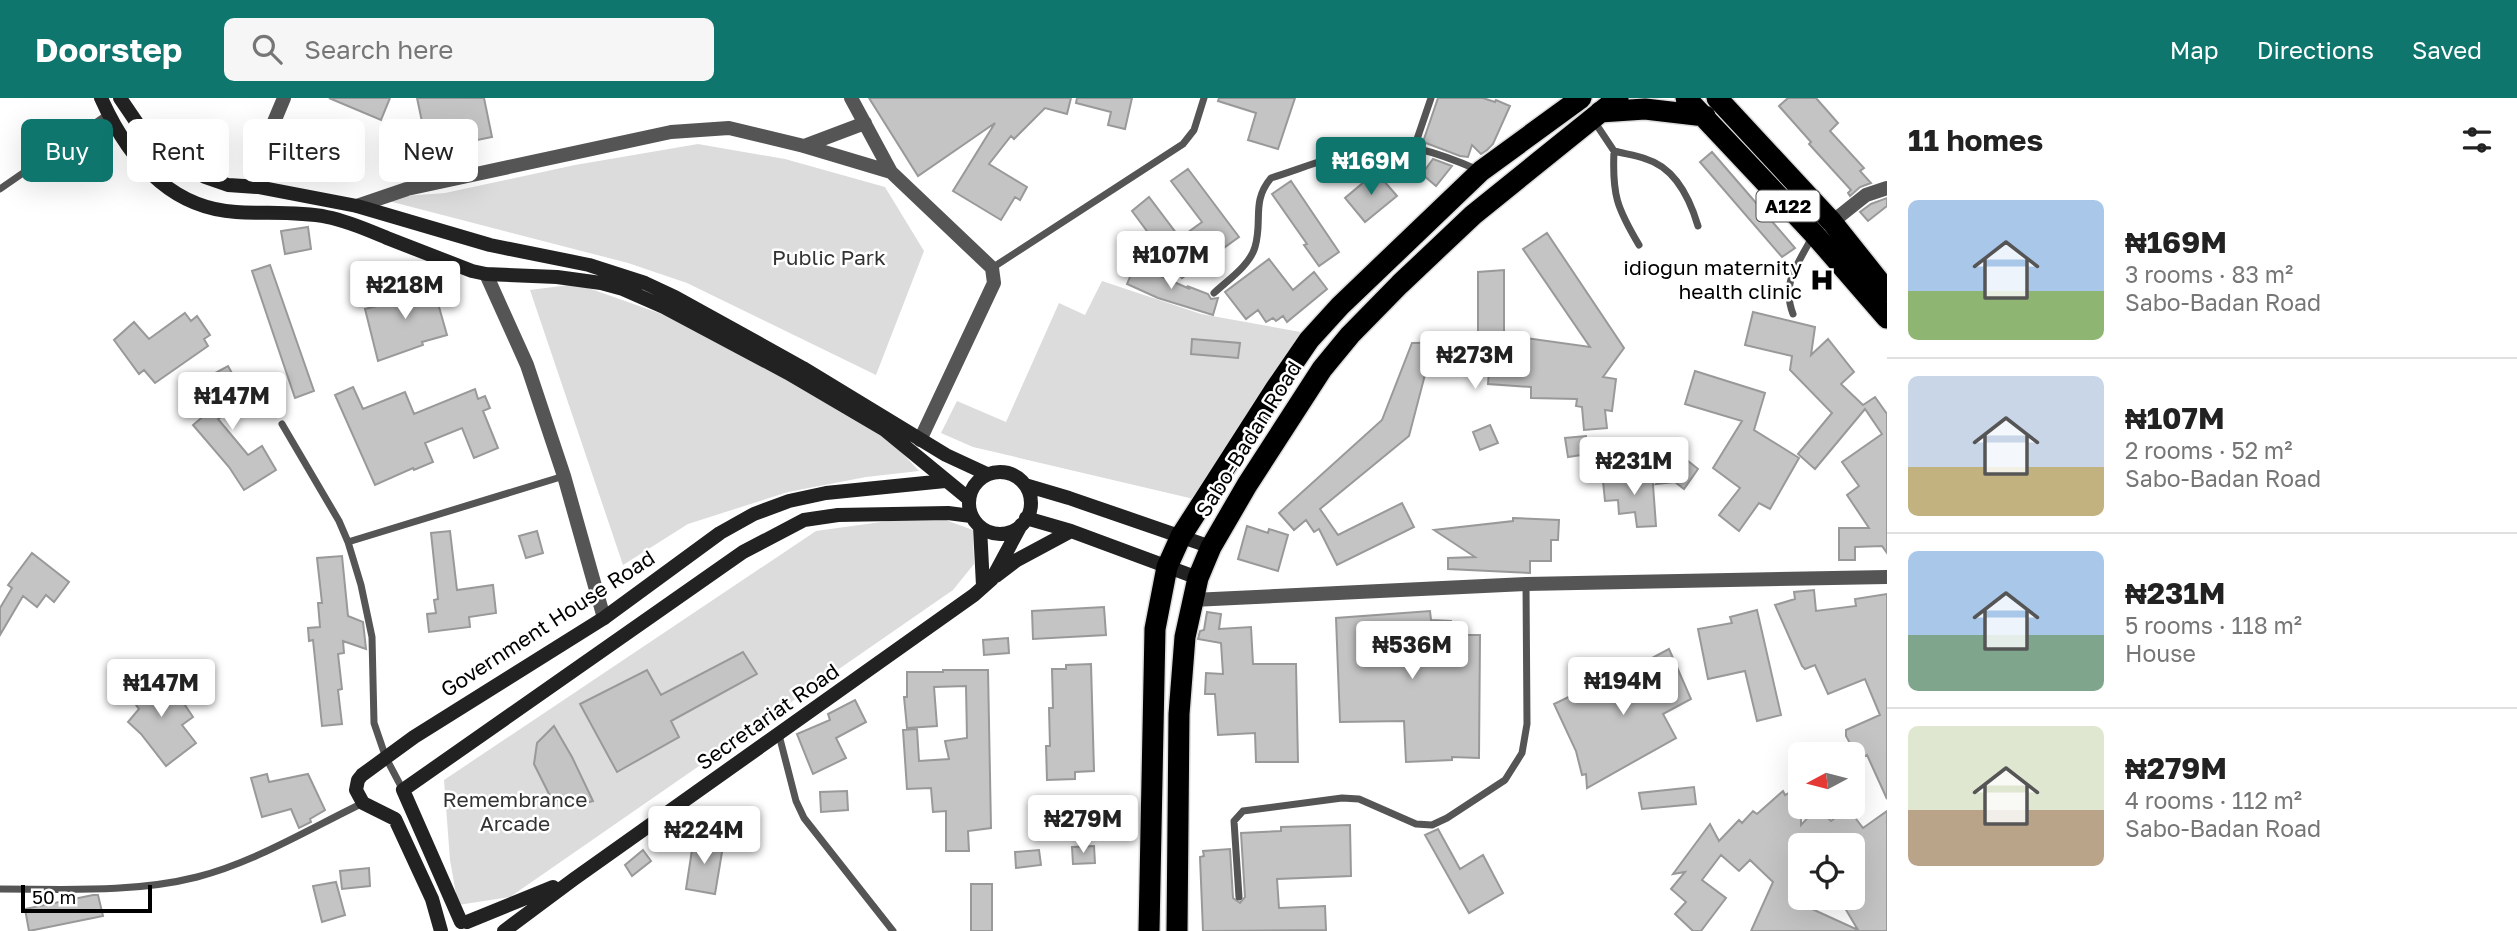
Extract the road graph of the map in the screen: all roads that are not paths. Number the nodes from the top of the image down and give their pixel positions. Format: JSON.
{"nodes":[{"id":1,"x":100,"y":98,"type":"edge"},
{"id":2,"x":120,"y":98,"type":"edge"},
{"id":3,"x":284,"y":98,"type":"edge"},
{"id":4,"x":851,"y":98,"type":"edge"},
{"id":5,"x":1203,"y":98,"type":"edge"},
{"id":6,"x":1431,"y":98,"type":"edge"},
{"id":7,"x":1618,"y":98,"type":"edge"},
{"id":8,"x":1686,"y":98,"type":"edge"},
{"id":9,"x":1717,"y":98,"type":"edge"},
{"id":10,"x":1575,"y":102,"type":"edge"},
{"id":11,"x":108,"y":114,"type":"junction"},
{"id":12,"x":1704,"y":116,"type":"junction"},
{"id":13,"x":1592,"y":118,"type":"junction"},
{"id":14,"x":865,"y":123,"type":"junction"},
{"id":15,"x":804,"y":146,"type":"junction"},
{"id":16,"x":1414,"y":148,"type":"junction"},
{"id":17,"x":1614,"y":151,"type":"junction"},
{"id":18,"x":891,"y":172,"type":"junction"},
{"id":19,"x":1482,"y":172,"type":"junction"},
{"id":20,"x":258,"y":187,"type":"junction"},
{"id":21,"x":1887,"y":188,"type":"edge"},
{"id":22,"x":0,"y":189,"type":"edge"},
{"id":23,"x":357,"y":206,"type":"junction"},
{"id":24,"x":1698,"y":226,"type":"dead end"},
{"id":25,"x":1823,"y":228,"type":"junction"},
{"id":26,"x":1639,"y":245,"type":"dead end"},
{"id":27,"x":992,"y":268,"type":"junction"},
{"id":28,"x":486,"y":274,"type":"junction"},
{"id":29,"x":1887,"y":291,"type":"edge"},
{"id":30,"x":1214,"y":293,"type":"dead end"},
{"id":31,"x":1793,"y":314,"type":"dead end"},
{"id":32,"x":1887,"y":317,"type":"edge"},
{"id":33,"x":282,"y":424,"type":"dead end"},
{"id":34,"x":920,"y":440,"type":"junction"},
{"id":35,"x":987,"y":474,"type":"junction"},
{"id":36,"x":564,"y":476,"type":"junction"},
{"id":37,"x":945,"y":481,"type":"junction"},
{"id":38,"x":1025,"y":485,"type":"junction"},
{"id":39,"x":969,"y":499,"type":"junction"},
{"id":40,"x":976,"y":521,"type":"junction"},
{"id":41,"x":1023,"y":522,"type":"junction"},
{"id":42,"x":1071,"y":531,"type":"junction"},
{"id":43,"x":1181,"y":536,"type":"junction"},
{"id":44,"x":348,"y":542,"type":"junction"},
{"id":45,"x":1211,"y":547,"type":"junction"},
{"id":46,"x":1167,"y":567,"type":"junction"},
{"id":47,"x":1887,"y":577,"type":"edge"},
{"id":48,"x":1199,"y":578,"type":"junction"},
{"id":49,"x":987,"y":582,"type":"junction"},
{"id":50,"x":1526,"y":584,"type":"junction"},
{"id":51,"x":1192,"y":600,"type":"junction"},
{"id":52,"x":604,"y":618,"type":"junction"},
{"id":53,"x":779,"y":735,"type":"junction"},
{"id":54,"x":386,"y":758,"type":"junction"},
{"id":55,"x":403,"y":790,"type":"junction"},
{"id":56,"x":363,"y":803,"type":"junction"},
{"id":57,"x":574,"y":879,"type":"junction"},
{"id":58,"x":0,"y":889,"type":"edge"},
{"id":59,"x":1149,"y":896,"type":"junction"},
{"id":60,"x":1177,"y":896,"type":"junction"},
{"id":61,"x":1239,"y":897,"type":"dead end"},
{"id":62,"x":469,"y":925,"type":"edge"},
{"id":63,"x":441,"y":931,"type":"edge"},
{"id":64,"x":448,"y":931,"type":"edge"},
{"id":65,"x":504,"y":931,"type":"edge"},
{"id":66,"x":893,"y":931,"type":"edge"},
{"id":67,"x":1149,"y":931,"type":"edge"},
{"id":68,"x":1177,"y":931,"type":"edge"}],
"edges":[{"from":1,"to":11,"type":"main road"},
{"from":2,"to":20,"type":"main road"},
{"from":3,"to":20,"type":"street"},
{"from":4,"to":14,"type":"street"},
{"from":5,"to":27,"type":"lane"},
{"from":6,"to":16,"type":"lane"},
{"from":7,"to":13,"type":"highway","name":"Sabo-Badan Road"},
{"from":8,"to":12,"type":"highway","number":"A122"},
{"from":9,"to":25,"type":"highway","number":"A122"},
{"from":10,"to":13,"type":"highway"},
{"from":10,"to":19,"type":"highway","name":"Sabo-Badan Road"},
{"from":11,"to":22,"type":"lane"},
{"from":11,"to":28,"type":"main road"},
{"from":12,"to":13,"type":"highway"},
{"from":12,"to":25,"type":"highway","number":"A122"},
{"from":13,"to":17,"type":"lane"},
{"from":13,"to":45,"type":"highway","name":"Sabo-Badan Road"},
{"from":14,"to":15,"type":"street"},
{"from":14,"to":18,"type":"street"},
{"from":15,"to":18,"type":"street"},
{"from":15,"to":23,"type":"street"},
{"from":16,"to":19,"type":"lane"},
{"from":16,"to":30,"type":"lane"},
{"from":17,"to":24,"type":"lane"},
{"from":17,"to":26,"type":"lane"},
{"from":18,"to":27,"type":"street"},
{"from":19,"to":43,"type":"highway","name":"Sabo-Badan Road"},
{"from":20,"to":23,"type":"main road"},
{"from":21,"to":25,"type":"street"},
{"from":23,"to":34,"type":"main road"},
{"from":25,"to":29,"type":"highway","number":"A122"},
{"from":25,"to":31,"type":"lane"},
{"from":25,"to":32,"type":"highway","number":"A122"},
{"from":27,"to":34,"type":"street"},
{"from":28,"to":36,"type":"street"},
{"from":28,"to":37,"type":"main road"},
{"from":33,"to":44,"type":"lane"},
{"from":34,"to":35,"type":"main road"},
{"from":35,"to":38,"type":"main road"},
{"from":35,"to":39,"type":"main road"},
{"from":36,"to":44,"type":"lane"},
{"from":36,"to":52,"type":"street"},
{"from":37,"to":39,"type":"main road"},
{"from":37,"to":52,"type":"main road","name":"Government House Road"},
{"from":38,"to":41,"type":"main road"},
{"from":38,"to":43,"type":"main road"},
{"from":39,"to":40,"type":"main road"},
{"from":40,"to":41,"type":"main road"},
{"from":40,"to":49,"type":"main road"},
{"from":40,"to":55,"type":"main road"},
{"from":41,"to":42,"type":"main road"},
{"from":41,"to":49,"type":"main road","name":"Secretariat Road"},
{"from":42,"to":46,"type":"main road"},
{"from":42,"to":49,"type":"main road"},
{"from":43,"to":45,"type":"main road"},
{"from":43,"to":46,"type":"highway","name":"Sabo-Badan Road"},
{"from":44,"to":54,"type":"lane"},
{"from":45,"to":48,"type":"highway","name":"Sabo-Badan Road"},
{"from":46,"to":48,"type":"main road"},
{"from":46,"to":59,"type":"highway","name":"Sabo-Badan Road"},
{"from":47,"to":50,"type":"street"},
{"from":48,"to":51,"type":"highway","name":"Sabo-Badan Road"},
{"from":49,"to":53,"type":"main road","name":"Secretariat Road"},
{"from":50,"to":51,"type":"street"},
{"from":50,"to":61,"type":"lane"},
{"from":51,"to":60,"type":"highway","name":"Sabo-Badan Road"},
{"from":52,"to":54,"type":"main road","name":"Government House Road"},
{"from":53,"to":57,"type":"main road","name":"Secretariat Road"},
{"from":53,"to":66,"type":"lane"},
{"from":54,"to":55,"type":"lane"},
{"from":54,"to":56,"type":"main road","name":"Government House Road"},
{"from":55,"to":62,"type":"main road"},
{"from":56,"to":58,"type":"lane"},
{"from":56,"to":63,"type":"main road"},
{"from":57,"to":62,"type":"main road","name":"Secretariat Road"},
{"from":57,"to":65,"type":"main road","name":"Secretariat Road"},
{"from":59,"to":60,"type":"highway"},
{"from":59,"to":67,"type":"highway","name":"Sabo-Badan Road"},
{"from":60,"to":68,"type":"highway","name":"Sabo-Badan Road"},
{"from":62,"to":64,"type":"main road","name":"Secretariat Road"}]}
